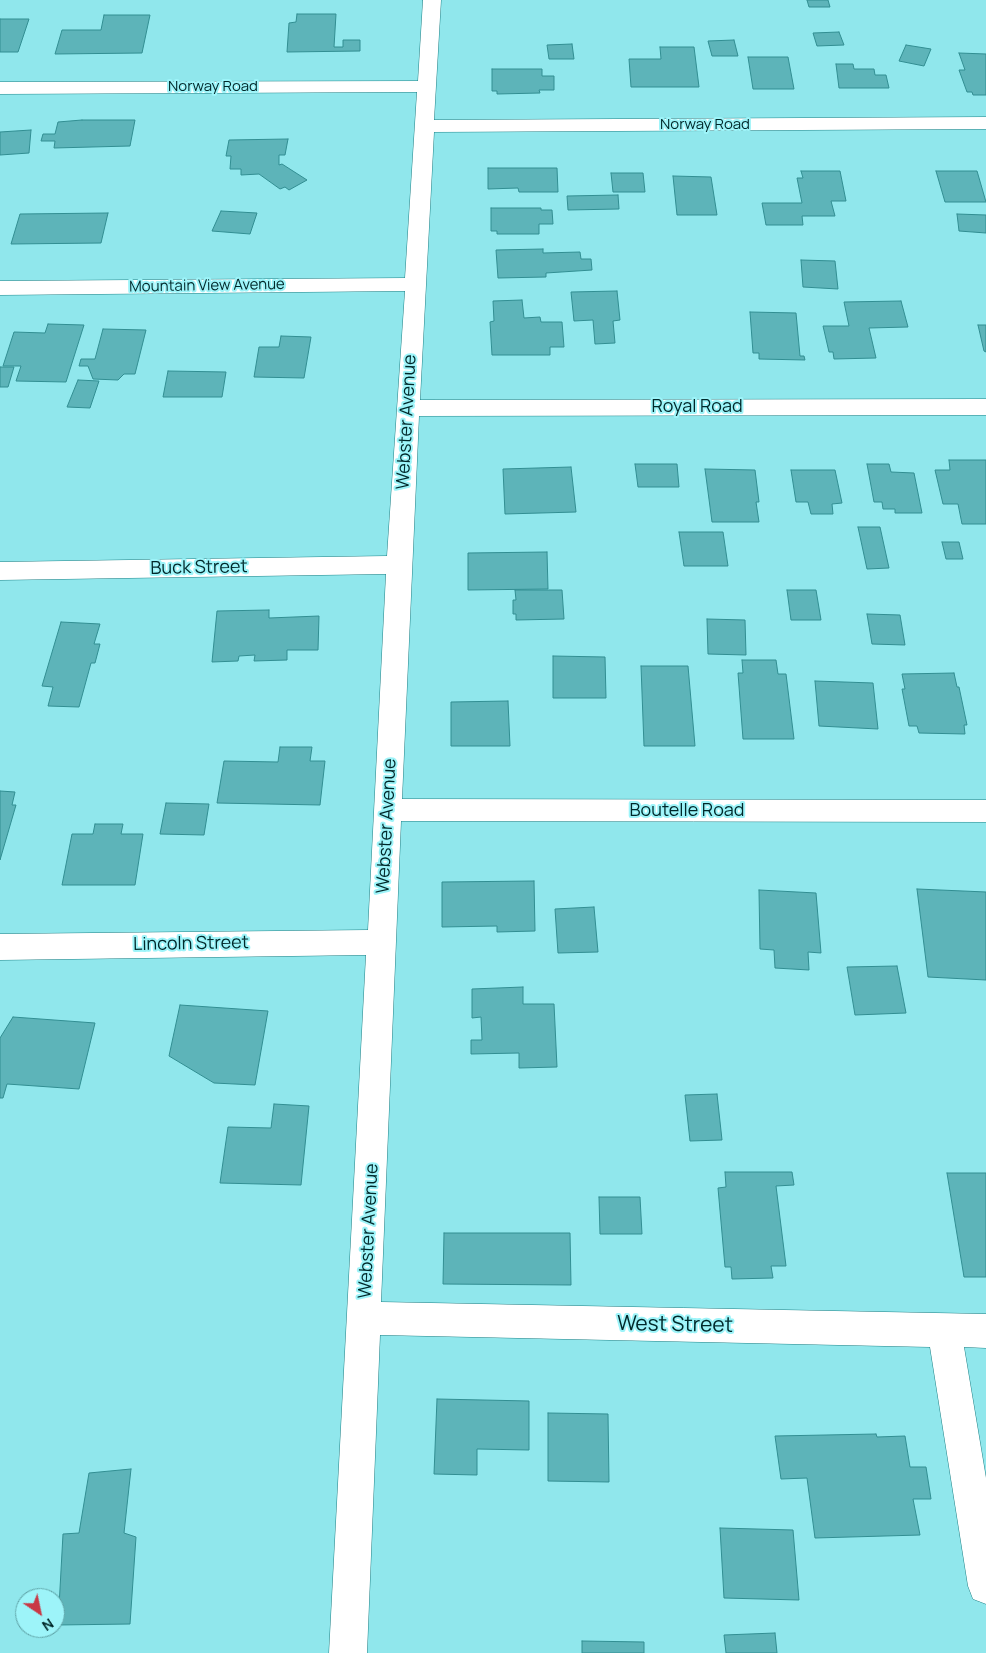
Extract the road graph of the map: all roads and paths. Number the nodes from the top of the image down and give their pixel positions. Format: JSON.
{"nodes":[{"id":1,"x":432,"y":0,"type":"edge"},
{"id":2,"x":426,"y":86,"type":"junction"},
{"id":3,"x":0,"y":88,"type":"edge"},
{"id":4,"x":986,"y":123,"type":"edge"},
{"id":5,"x":425,"y":126,"type":"junction"},
{"id":6,"x":415,"y":284,"type":"junction"},
{"id":7,"x":0,"y":288,"type":"edge"},
{"id":8,"x":986,"y":407,"type":"edge"},
{"id":9,"x":408,"y":408,"type":"junction"},
{"id":10,"x":399,"y":565,"type":"junction"},
{"id":11,"x":0,"y":571,"type":"edge"},
{"id":12,"x":388,"y":810,"type":"junction"},
{"id":13,"x":986,"y":811,"type":"edge"},
{"id":14,"x":382,"y":942,"type":"junction"},
{"id":15,"x":0,"y":947,"type":"edge"},
{"id":16,"x":365,"y":1318,"type":"junction"},
{"id":17,"x":944,"y":1331,"type":"junction"},
{"id":18,"x":986,"y":1331,"type":"edge"},
{"id":19,"x":986,"y":1586,"type":"edge"},
{"id":20,"x":348,"y":1653,"type":"edge"}],
"edges":[{"from":1,"to":2,"type":"street","name":"Webster Avenue"},
{"from":2,"to":3,"type":"street","name":"Norway Road"},
{"from":2,"to":5,"type":"street","name":"Webster Avenue"},
{"from":4,"to":5,"type":"street","name":"Norway Road"},
{"from":5,"to":6,"type":"street","name":"Webster Avenue"},
{"from":6,"to":7,"type":"street","name":"Mountain View Avenue"},
{"from":6,"to":9,"type":"street","name":"Webster Avenue"},
{"from":8,"to":9,"type":"street","name":"Royal Road"},
{"from":9,"to":10,"type":"street","name":"Webster Avenue"},
{"from":10,"to":11,"type":"street","name":"Buck Street"},
{"from":10,"to":12,"type":"street","name":"Webster Avenue"},
{"from":12,"to":13,"type":"street","name":"Boutelle Road"},
{"from":12,"to":14,"type":"street","name":"Webster Avenue"},
{"from":14,"to":15,"type":"street","name":"Lincoln Street"},
{"from":14,"to":16,"type":"street","name":"Webster Avenue"},
{"from":16,"to":17,"type":"street","name":"West Street"},
{"from":16,"to":20,"type":"street","name":"Webster Avenue"},
{"from":17,"to":18,"type":"street","name":"West Street"},
{"from":17,"to":19,"type":"street"}]}
